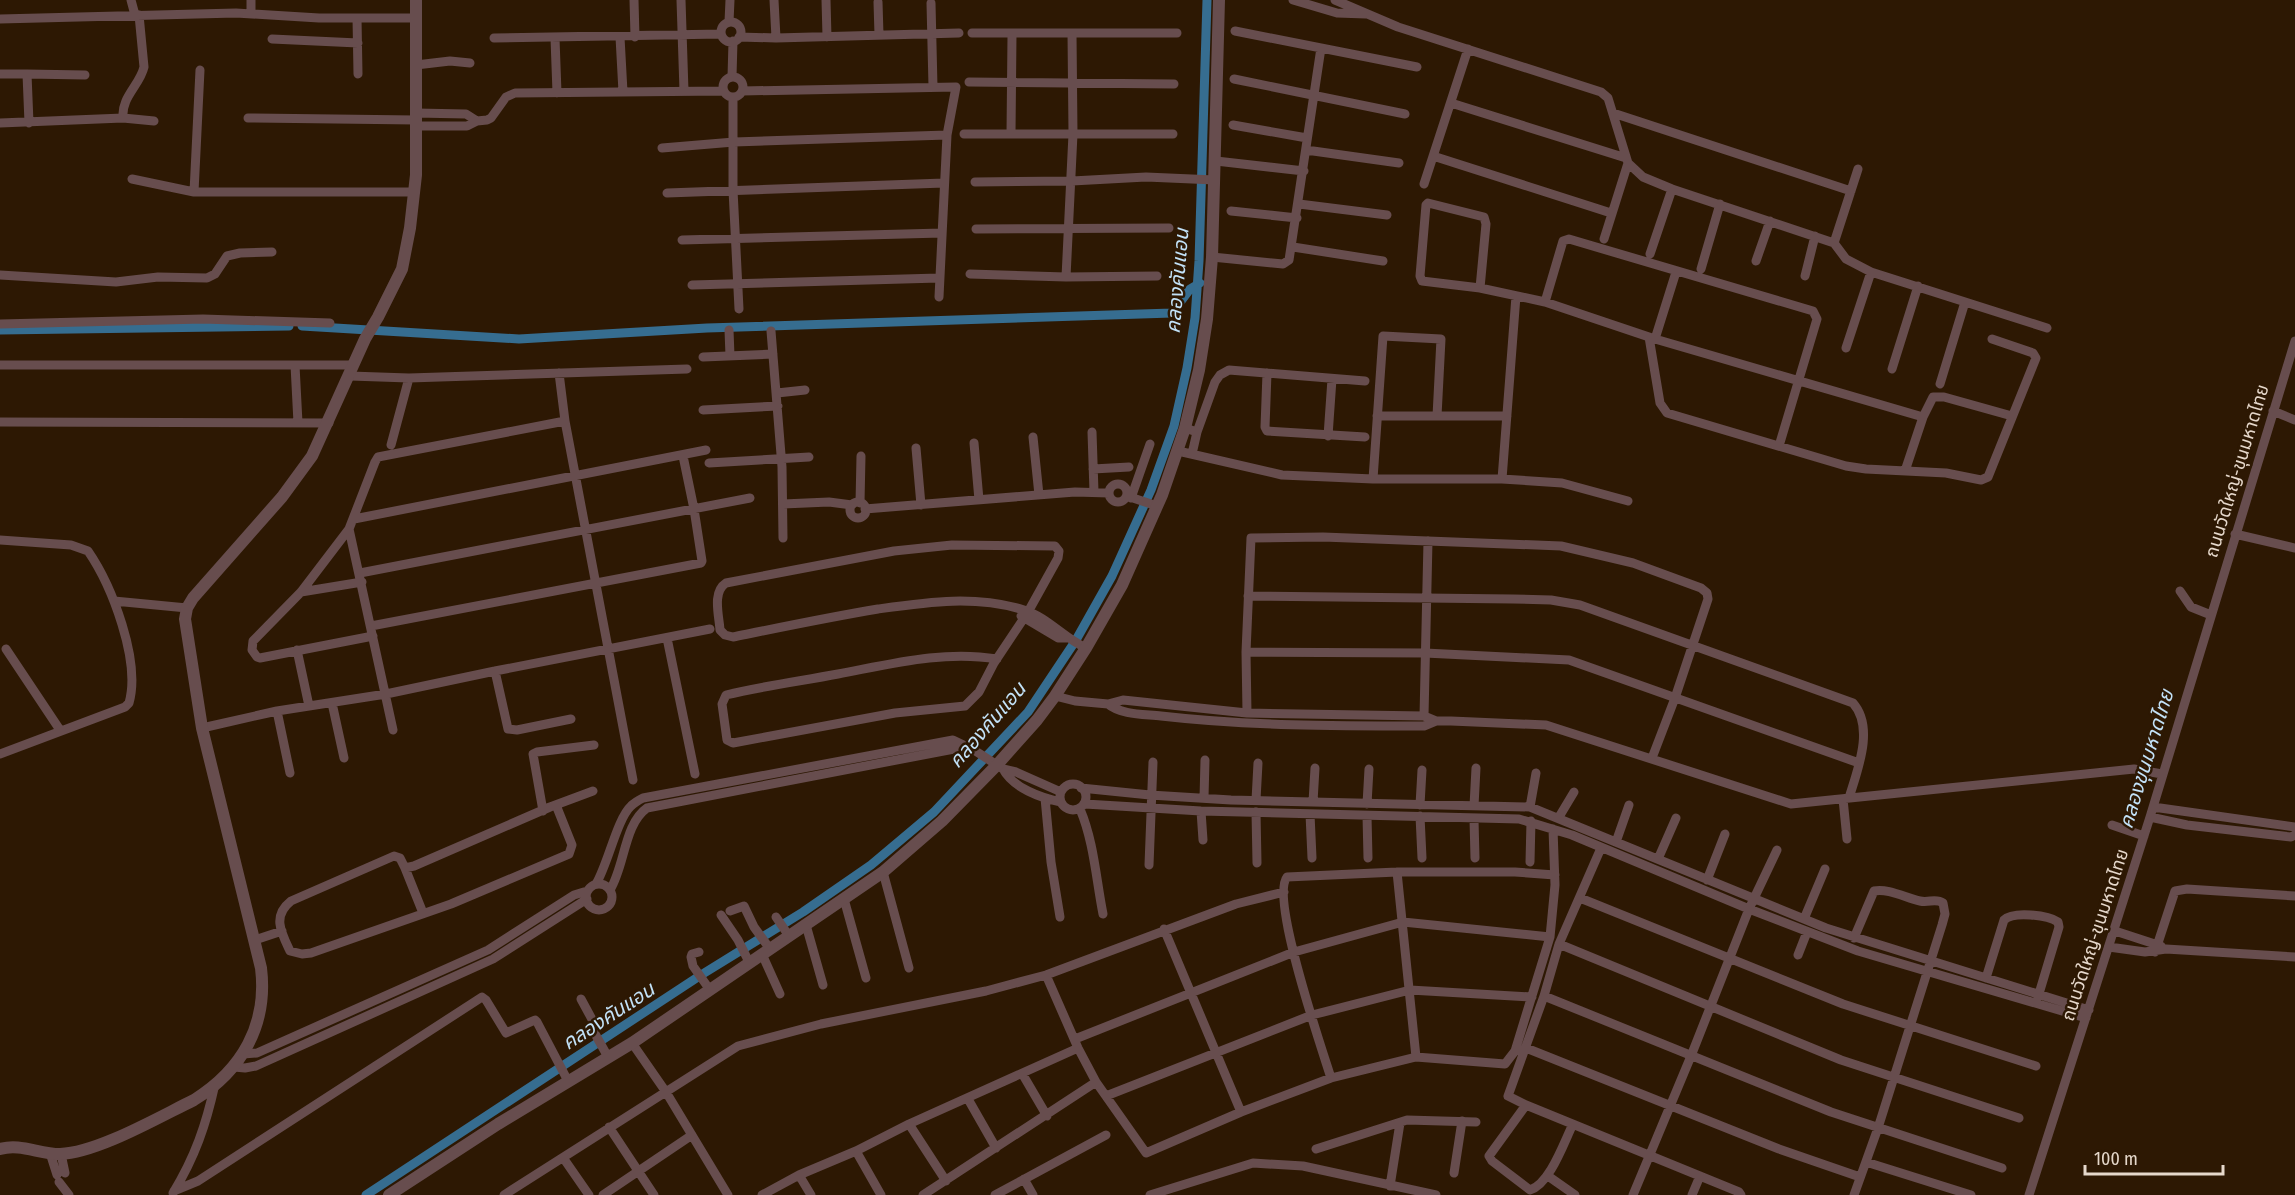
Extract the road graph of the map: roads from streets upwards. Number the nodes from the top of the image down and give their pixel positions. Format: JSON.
{"nodes":[{"id":1,"x":131,"y":0,"type":"edge"},
{"id":2,"x":251,"y":0,"type":"edge"},
{"id":3,"x":416,"y":0,"type":"edge"},
{"id":4,"x":634,"y":0,"type":"edge"},
{"id":5,"x":681,"y":0,"type":"edge"},
{"id":6,"x":730,"y":0,"type":"edge"},
{"id":7,"x":774,"y":0,"type":"edge"},
{"id":8,"x":826,"y":0,"type":"edge"},
{"id":9,"x":1219,"y":0,"type":"edge"},
{"id":10,"x":1293,"y":0,"type":"edge"},
{"id":11,"x":1335,"y":0,"type":"edge"},
{"id":12,"x":878,"y":2,"type":"dead end"},
{"id":13,"x":931,"y":3,"type":"dead end"},
{"id":14,"x":251,"y":14,"type":"junction"},
{"id":15,"x":1368,"y":14,"type":"junction"},
{"id":16,"x":137,"y":15,"type":"junction"},
{"id":17,"x":357,"y":18,"type":"junction"},
{"id":18,"x":416,"y":18,"type":"junction"},
{"id":19,"x":0,"y":19,"type":"edge"},
{"id":20,"x":729,"y":22,"type":"junction"},
{"id":21,"x":1235,"y":31,"type":"dead end"},
{"id":22,"x":932,"y":33,"type":"junction"},
{"id":23,"x":959,"y":33,"type":"dead end"},
{"id":24,"x":972,"y":33,"type":"dead end"},
{"id":25,"x":1072,"y":33,"type":"junction"},
{"id":26,"x":1177,"y":33,"type":"dead end"},
{"id":27,"x":682,"y":34,"type":"junction"},
{"id":28,"x":721,"y":34,"type":"junction"},
{"id":29,"x":879,"y":35,"type":"junction"},
{"id":30,"x":1012,"y":35,"type":"junction"},
{"id":31,"x":620,"y":37,"type":"junction"},
{"id":32,"x":635,"y":37,"type":"junction"},
{"id":33,"x":827,"y":37,"type":"junction"},
{"id":34,"x":494,"y":38,"type":"dead end"},
{"id":35,"x":555,"y":38,"type":"junction"},
{"id":36,"x":776,"y":38,"type":"junction"},
{"id":37,"x":272,"y":39,"type":"dead end"},
{"id":38,"x":736,"y":39,"type":"junction"},
{"id":39,"x":358,"y":43,"type":"junction"},
{"id":40,"x":1321,"y":48,"type":"junction"},
{"id":41,"x":1468,"y":49,"type":"junction"},
{"id":42,"x":470,"y":63,"type":"dead end"},
{"id":43,"x":416,"y":65,"type":"junction"},
{"id":44,"x":1417,"y":67,"type":"dead end"},
{"id":45,"x":200,"y":70,"type":"dead end"},
{"id":46,"x":27,"y":74,"type":"junction"},
{"id":47,"x":358,"y":74,"type":"dead end"},
{"id":48,"x":0,"y":75,"type":"edge"},
{"id":49,"x":85,"y":75,"type":"dead end"},
{"id":50,"x":732,"y":77,"type":"junction"},
{"id":51,"x":1234,"y":79,"type":"dead end"},
{"id":52,"x":1013,"y":81,"type":"junction"},
{"id":53,"x":969,"y":82,"type":"dead end"},
{"id":54,"x":1072,"y":82,"type":"junction"},
{"id":55,"x":1174,"y":84,"type":"dead end"},
{"id":56,"x":933,"y":87,"type":"junction"},
{"id":57,"x":684,"y":91,"type":"junction"},
{"id":58,"x":742,"y":91,"type":"junction"},
{"id":59,"x":623,"y":92,"type":"junction"},
{"id":60,"x":724,"y":92,"type":"junction"},
{"id":61,"x":557,"y":93,"type":"junction"},
{"id":62,"x":1314,"y":96,"type":"junction"},
{"id":63,"x":734,"y":97,"type":"junction"},
{"id":64,"x":1451,"y":103,"type":"junction"},
{"id":65,"x":1613,"y":113,"type":"junction"},
{"id":66,"x":1405,"y":114,"type":"dead end"},
{"id":67,"x":123,"y":118,"type":"junction"},
{"id":68,"x":248,"y":118,"type":"dead end"},
{"id":69,"x":416,"y":120,"type":"junction"},
{"id":70,"x":154,"y":121,"type":"dead end"},
{"id":71,"x":0,"y":123,"type":"edge"},
{"id":72,"x":29,"y":123,"type":"junction"},
{"id":73,"x":1233,"y":125,"type":"dead end"},
{"id":74,"x":1011,"y":133,"type":"junction"},
{"id":75,"x":964,"y":134,"type":"dead end"},
{"id":76,"x":1073,"y":134,"type":"junction"},
{"id":77,"x":1173,"y":134,"type":"dead end"},
{"id":78,"x":947,"y":135,"type":"junction"},
{"id":79,"x":1307,"y":138,"type":"junction"},
{"id":80,"x":734,"y":142,"type":"junction"},
{"id":81,"x":662,"y":148,"type":"dead end"},
{"id":82,"x":1306,"y":150,"type":"junction"},
{"id":83,"x":1433,"y":156,"type":"junction"},
{"id":84,"x":1627,"y":160,"type":"junction"},
{"id":85,"x":1216,"y":161,"type":"junction"},
{"id":86,"x":1399,"y":162,"type":"dead end"},
{"id":87,"x":1858,"y":169,"type":"dead end"},
{"id":88,"x":1304,"y":171,"type":"junction"},
{"id":89,"x":132,"y":179,"type":"dead end"},
{"id":90,"x":1213,"y":180,"type":"junction"},
{"id":91,"x":1072,"y":181,"type":"junction"},
{"id":92,"x":975,"y":182,"type":"dead end"},
{"id":93,"x":944,"y":183,"type":"junction"},
{"id":94,"x":1424,"y":184,"type":"dead end"},
{"id":95,"x":1672,"y":189,"type":"junction"},
{"id":96,"x":733,"y":190,"type":"junction"},
{"id":97,"x":1851,"y":191,"type":"junction"},
{"id":98,"x":194,"y":192,"type":"junction"},
{"id":99,"x":414,"y":192,"type":"junction"},
{"id":100,"x":667,"y":193,"type":"dead end"},
{"id":101,"x":1299,"y":204,"type":"junction"},
{"id":102,"x":1720,"y":204,"type":"junction"},
{"id":103,"x":1231,"y":211,"type":"dead end"},
{"id":104,"x":1611,"y":213,"type":"junction"},
{"id":105,"x":1387,"y":214,"type":"dead end"},
{"id":106,"x":1297,"y":218,"type":"junction"},
{"id":107,"x":1770,"y":221,"type":"junction"},
{"id":108,"x":1069,"y":228,"type":"junction"},
{"id":109,"x":1169,"y":228,"type":"dead end"},
{"id":110,"x":976,"y":229,"type":"dead end"},
{"id":111,"x":942,"y":233,"type":"junction"},
{"id":112,"x":1815,"y":236,"type":"junction"},
{"id":113,"x":735,"y":239,"type":"junction"},
{"id":114,"x":1604,"y":239,"type":"dead end"},
{"id":115,"x":682,"y":240,"type":"dead end"},
{"id":116,"x":1834,"y":243,"type":"junction"},
{"id":117,"x":1293,"y":247,"type":"junction"},
{"id":118,"x":272,"y":252,"type":"dead end"},
{"id":119,"x":1650,"y":254,"type":"dead end"},
{"id":120,"x":1212,"y":256,"type":"junction"},
{"id":121,"x":1383,"y":261,"type":"dead end"},
{"id":122,"x":1756,"y":261,"type":"dead end"},
{"id":123,"x":1701,"y":269,"type":"dead end"},
{"id":124,"x":1676,"y":272,"type":"junction"},
{"id":125,"x":1871,"y":272,"type":"junction"},
{"id":126,"x":970,"y":274,"type":"dead end"},
{"id":127,"x":0,"y":275,"type":"edge"},
{"id":128,"x":1157,"y":276,"type":"dead end"},
{"id":129,"x":1805,"y":276,"type":"dead end"},
{"id":130,"x":1066,"y":277,"type":"junction"},
{"id":131,"x":939,"y":278,"type":"junction"},
{"id":132,"x":737,"y":282,"type":"junction"},
{"id":133,"x":692,"y":285,"type":"dead end"},
{"id":134,"x":1918,"y":286,"type":"junction"},
{"id":135,"x":1480,"y":288,"type":"junction"},
{"id":136,"x":1516,"y":296,"type":"junction"},
{"id":137,"x":939,"y":297,"type":"dead end"},
{"id":138,"x":1545,"y":302,"type":"junction"},
{"id":139,"x":1965,"y":302,"type":"junction"},
{"id":140,"x":739,"y":309,"type":"dead end"},
{"id":141,"x":330,"y":323,"type":"dead end"},
{"id":142,"x":0,"y":324,"type":"edge"},
{"id":143,"x":2047,"y":328,"type":"dead end"},
{"id":144,"x":729,"y":330,"type":"dead end"},
{"id":145,"x":771,"y":331,"type":"dead end"},
{"id":146,"x":1652,"y":338,"type":"junction"},
{"id":147,"x":1992,"y":339,"type":"dead end"},
{"id":148,"x":2295,"y":341,"type":"edge"},
{"id":149,"x":1846,"y":348,"type":"dead end"},
{"id":150,"x":773,"y":354,"type":"junction"},
{"id":151,"x":730,"y":356,"type":"junction"},
{"id":152,"x":703,"y":357,"type":"dead end"},
{"id":153,"x":0,"y":365,"type":"edge"},
{"id":154,"x":295,"y":365,"type":"junction"},
{"id":155,"x":2291,"y":367,"type":"edge"},
{"id":156,"x":687,"y":369,"type":"dead end"},
{"id":157,"x":1892,"y":369,"type":"dead end"},
{"id":158,"x":351,"y":371,"type":"junction"},
{"id":159,"x":559,"y":373,"type":"junction"},
{"id":160,"x":1268,"y":373,"type":"junction"},
{"id":161,"x":409,"y":378,"type":"junction"},
{"id":162,"x":1332,"y":379,"type":"junction"},
{"id":163,"x":1365,"y":381,"type":"dead end"},
{"id":164,"x":1797,"y":381,"type":"junction"},
{"id":165,"x":1940,"y":384,"type":"dead end"},
{"id":166,"x":805,"y":390,"type":"dead end"},
{"id":167,"x":777,"y":393,"type":"junction"},
{"id":168,"x":778,"y":406,"type":"junction"},
{"id":169,"x":703,"y":410,"type":"dead end"},
{"id":170,"x":2273,"y":411,"type":"junction"},
{"id":171,"x":1377,"y":416,"type":"junction"},
{"id":172,"x":1437,"y":416,"type":"junction"},
{"id":173,"x":1507,"y":416,"type":"junction"},
{"id":174,"x":2012,"y":416,"type":"junction"},
{"id":175,"x":1923,"y":417,"type":"junction"},
{"id":176,"x":2295,"y":420,"type":"edge"},
{"id":177,"x":0,"y":422,"type":"edge"},
{"id":178,"x":565,"y":422,"type":"junction"},
{"id":179,"x":298,"y":423,"type":"junction"},
{"id":180,"x":329,"y":423,"type":"junction"},
{"id":181,"x":1191,"y":430,"type":"junction"},
{"id":182,"x":1092,"y":432,"type":"dead end"},
{"id":183,"x":1328,"y":436,"type":"junction"},
{"id":184,"x":1033,"y":437,"type":"dead end"},
{"id":185,"x":1365,"y":437,"type":"dead end"},
{"id":186,"x":974,"y":443,"type":"dead end"},
{"id":187,"x":1150,"y":444,"type":"dead end"},
{"id":188,"x":391,"y":445,"type":"dead end"},
{"id":189,"x":1779,"y":446,"type":"junction"},
{"id":190,"x":916,"y":448,"type":"dead end"},
{"id":191,"x":706,"y":450,"type":"dead end"},
{"id":192,"x":1178,"y":451,"type":"junction"},
{"id":193,"x":1192,"y":454,"type":"junction"},
{"id":194,"x":682,"y":456,"type":"junction"},
{"id":195,"x":861,"y":456,"type":"dead end"},
{"id":196,"x":809,"y":457,"type":"dead end"},
{"id":197,"x":781,"y":459,"type":"junction"},
{"id":198,"x":709,"y":463,"type":"dead end"},
{"id":199,"x":1129,"y":467,"type":"dead end"},
{"id":200,"x":1093,"y":469,"type":"junction"},
{"id":201,"x":1905,"y":471,"type":"junction"},
{"id":202,"x":575,"y":476,"type":"junction"},
{"id":203,"x":1372,"y":479,"type":"junction"},
{"id":204,"x":1502,"y":479,"type":"junction"},
{"id":205,"x":1094,"y":492,"type":"junction"},
{"id":206,"x":1039,"y":495,"type":"junction"},
{"id":207,"x":750,"y":498,"type":"dead end"},
{"id":208,"x":1131,"y":498,"type":"junction"},
{"id":209,"x":980,"y":500,"type":"junction"},
{"id":210,"x":1628,"y":501,"type":"dead end"},
{"id":211,"x":783,"y":504,"type":"junction"},
{"id":212,"x":921,"y":505,"type":"junction"},
{"id":213,"x":859,"y":506,"type":"junction"},
{"id":214,"x":1156,"y":506,"type":"junction"},
{"id":215,"x":694,"y":509,"type":"junction"},
{"id":216,"x":354,"y":519,"type":"junction"},
{"id":217,"x":349,"y":529,"type":"junction"},
{"id":218,"x":586,"y":530,"type":"junction"},
{"id":219,"x":2235,"y":534,"type":"junction"},
{"id":220,"x":783,"y":538,"type":"dead end"},
{"id":221,"x":0,"y":540,"type":"edge"},
{"id":222,"x":1428,"y":541,"type":"junction"},
{"id":223,"x":2295,"y":548,"type":"edge"},
{"id":224,"x":361,"y":577,"type":"junction"},
{"id":225,"x":596,"y":583,"type":"junction"},
{"id":226,"x":2180,"y":591,"type":"dead end"},
{"id":227,"x":301,"y":592,"type":"junction"},
{"id":228,"x":1248,"y":596,"type":"junction"},
{"id":229,"x":1426,"y":597,"type":"junction"},
{"id":230,"x":114,"y":601,"type":"junction"},
{"id":231,"x":187,"y":608,"type":"junction"},
{"id":232,"x":2208,"y":614,"type":"junction"},
{"id":233,"x":1026,"y":615,"type":"junction"},
{"id":234,"x":710,"y":629,"type":"dead end"},
{"id":235,"x":372,"y":631,"type":"junction"},
{"id":236,"x":667,"y":638,"type":"junction"},
{"id":237,"x":1692,"y":644,"type":"junction"},
{"id":238,"x":1082,"y":647,"type":"junction"},
{"id":239,"x":6,"y":649,"type":"dead end"},
{"id":240,"x":609,"y":649,"type":"junction"},
{"id":241,"x":297,"y":650,"type":"junction"},
{"id":242,"x":1246,"y":652,"type":"junction"},
{"id":243,"x":1425,"y":653,"type":"junction"},
{"id":244,"x":997,"y":659,"type":"junction"},
{"id":245,"x":495,"y":671,"type":"junction"},
{"id":246,"x":386,"y":694,"type":"junction"},
{"id":247,"x":1055,"y":696,"type":"junction"},
{"id":248,"x":1675,"y":698,"type":"junction"},
{"id":249,"x":332,"y":703,"type":"junction"},
{"id":250,"x":1108,"y":704,"type":"junction"},
{"id":251,"x":309,"y":706,"type":"junction"},
{"id":252,"x":1203,"y":710,"type":"junction"},
{"id":253,"x":277,"y":711,"type":"junction"},
{"id":254,"x":1247,"y":713,"type":"junction"},
{"id":255,"x":1424,"y":716,"type":"junction"},
{"id":256,"x":571,"y":719,"type":"dead end"},
{"id":257,"x":1204,"y":721,"type":"junction"},
{"id":258,"x":1320,"y":721,"type":"junction"},
{"id":259,"x":1436,"y":722,"type":"junction"},
{"id":260,"x":202,"y":728,"type":"junction"},
{"id":261,"x":60,"y":730,"type":"junction"},
{"id":262,"x":393,"y":730,"type":"dead end"},
{"id":263,"x":960,"y":744,"type":"junction"},
{"id":264,"x":594,"y":745,"type":"dead end"},
{"id":265,"x":0,"y":754,"type":"edge"},
{"id":266,"x":344,"y":758,"type":"dead end"},
{"id":267,"x":1652,"y":758,"type":"junction"},
{"id":268,"x":1205,"y":760,"type":"dead end"},
{"id":269,"x":1153,"y":762,"type":"dead end"},
{"id":270,"x":1258,"y":763,"type":"dead end"},
{"id":271,"x":1859,"y":763,"type":"junction"},
{"id":272,"x":997,"y":766,"type":"junction"},
{"id":273,"x":1315,"y":768,"type":"dead end"},
{"id":274,"x":1369,"y":768,"type":"dead end"},
{"id":275,"x":1476,"y":768,"type":"dead end"},
{"id":276,"x":1422,"y":770,"type":"dead end"},
{"id":277,"x":290,"y":773,"type":"dead end"},
{"id":278,"x":1536,"y":773,"type":"dead end"},
{"id":279,"x":695,"y":774,"type":"dead end"},
{"id":280,"x":2160,"y":774,"type":"junction"},
{"id":281,"x":633,"y":780,"type":"dead end"},
{"id":282,"x":1081,"y":788,"type":"junction"},
{"id":283,"x":593,"y":791,"type":"dead end"},
{"id":284,"x":1574,"y":792,"type":"dead end"},
{"id":285,"x":1150,"y":795,"type":"junction"},
{"id":286,"x":1061,"y":797,"type":"junction"},
{"id":287,"x":1045,"y":798,"type":"junction"},
{"id":288,"x":1204,"y":798,"type":"junction"},
{"id":289,"x":1846,"y":798,"type":"junction"},
{"id":290,"x":1231,"y":800,"type":"junction"},
{"id":291,"x":1256,"y":800,"type":"junction"},
{"id":292,"x":1313,"y":802,"type":"junction"},
{"id":293,"x":1344,"y":803,"type":"junction"},
{"id":294,"x":1367,"y":804,"type":"junction"},
{"id":295,"x":556,"y":805,"type":"junction"},
{"id":296,"x":1419,"y":805,"type":"junction"},
{"id":297,"x":1629,"y":805,"type":"dead end"},
{"id":298,"x":1474,"y":806,"type":"junction"},
{"id":299,"x":1082,"y":807,"type":"junction"},
{"id":300,"x":1530,"y":807,"type":"junction"},
{"id":301,"x":2153,"y":807,"type":"junction"},
{"id":302,"x":1150,"y":808,"type":"junction"},
{"id":303,"x":543,"y":811,"type":"junction"},
{"id":304,"x":1201,"y":811,"type":"junction"},
{"id":305,"x":1230,"y":811,"type":"junction"},
{"id":306,"x":1256,"y":812,"type":"junction"},
{"id":307,"x":1310,"y":814,"type":"junction"},
{"id":308,"x":1343,"y":814,"type":"junction"},
{"id":309,"x":1367,"y":816,"type":"junction"},
{"id":310,"x":1420,"y":816,"type":"junction"},
{"id":311,"x":1560,"y":817,"type":"junction"},
{"id":312,"x":2150,"y":817,"type":"junction"},
{"id":313,"x":1676,"y":818,"type":"dead end"},
{"id":314,"x":1474,"y":819,"type":"junction"},
{"id":315,"x":1531,"y":821,"type":"junction"},
{"id":316,"x":2112,"y":825,"type":"dead end"},
{"id":317,"x":1577,"y":826,"type":"junction"},
{"id":318,"x":1553,"y":829,"type":"junction"},
{"id":319,"x":2294,"y":830,"type":"edge"},
{"id":320,"x":2138,"y":833,"type":"junction"},
{"id":321,"x":1725,"y":834,"type":"dead end"},
{"id":322,"x":1572,"y":836,"type":"junction"},
{"id":323,"x":1847,"y":839,"type":"dead end"},
{"id":324,"x":1203,"y":840,"type":"dead end"},
{"id":325,"x":1616,"y":842,"type":"junction"},
{"id":326,"x":1601,"y":848,"type":"junction"},
{"id":327,"x":1777,"y":850,"type":"dead end"},
{"id":328,"x":1312,"y":858,"type":"dead end"},
{"id":329,"x":1368,"y":858,"type":"dead end"},
{"id":330,"x":1422,"y":858,"type":"dead end"},
{"id":331,"x":1475,"y":858,"type":"dead end"},
{"id":332,"x":1658,"y":860,"type":"junction"},
{"id":333,"x":1530,"y":862,"type":"dead end"},
{"id":334,"x":1257,"y":863,"type":"dead end"},
{"id":335,"x":1149,"y":865,"type":"dead end"},
{"id":336,"x":405,"y":868,"type":"junction"},
{"id":337,"x":1825,"y":869,"type":"dead end"},
{"id":338,"x":1685,"y":871,"type":"junction"},
{"id":339,"x":884,"y":872,"type":"junction"},
{"id":340,"x":1397,"y":872,"type":"junction"},
{"id":341,"x":1555,"y":875,"type":"junction"},
{"id":342,"x":1681,"y":880,"type":"junction"},
{"id":343,"x":1707,"y":880,"type":"junction"},
{"id":344,"x":596,"y":884,"type":"junction"},
{"id":345,"x":610,"y":890,"type":"junction"},
{"id":346,"x":1284,"y":892,"type":"junction"},
{"id":347,"x":587,"y":895,"type":"junction"},
{"id":348,"x":2295,"y":896,"type":"edge"},
{"id":349,"x":1580,"y":898,"type":"junction"},
{"id":350,"x":844,"y":899,"type":"junction"},
{"id":351,"x":1754,"y":900,"type":"junction"},
{"id":352,"x":1749,"y":909,"type":"junction"},
{"id":353,"x":423,"y":913,"type":"junction"},
{"id":354,"x":1103,"y":914,"type":"dead end"},
{"id":355,"x":776,"y":917,"type":"dead end"},
{"id":356,"x":1060,"y":917,"type":"dead end"},
{"id":357,"x":1804,"y":919,"type":"junction"},
{"id":358,"x":1403,"y":922,"type":"junction"},
{"id":359,"x":806,"y":925,"type":"junction"},
{"id":360,"x":1164,"y":929,"type":"junction"},
{"id":361,"x":282,"y":931,"type":"junction"},
{"id":362,"x":2115,"y":931,"type":"junction"},
{"id":363,"x":1807,"y":932,"type":"junction"},
{"id":364,"x":787,"y":933,"type":"junction"},
{"id":365,"x":1550,"y":937,"type":"junction"},
{"id":366,"x":1854,"y":938,"type":"junction"},
{"id":367,"x":255,"y":939,"type":"junction"},
{"id":368,"x":1559,"y":944,"type":"junction"},
{"id":369,"x":2109,"y":947,"type":"junction"},
{"id":370,"x":765,"y":948,"type":"junction"},
{"id":371,"x":2156,"y":948,"type":"junction"},
{"id":372,"x":488,"y":950,"type":"junction"},
{"id":373,"x":699,"y":952,"type":"dead end"},
{"id":374,"x":1294,"y":952,"type":"junction"},
{"id":375,"x":1798,"y":956,"type":"dead end"},
{"id":376,"x":2295,"y":957,"type":"edge"},
{"id":377,"x":493,"y":959,"type":"junction"},
{"id":378,"x":747,"y":959,"type":"junction"},
{"id":379,"x":1729,"y":959,"type":"junction"},
{"id":380,"x":1930,"y":961,"type":"junction"},
{"id":381,"x":909,"y":968,"type":"dead end"},
{"id":382,"x":1927,"y":972,"type":"junction"},
{"id":383,"x":1046,"y":975,"type":"junction"},
{"id":384,"x":866,"y":978,"type":"dead end"},
{"id":385,"x":1986,"y":978,"type":"junction"},
{"id":386,"x":823,"y":985,"type":"dead end"},
{"id":387,"x":706,"y":986,"type":"junction"},
{"id":388,"x":1410,"y":990,"type":"junction"},
{"id":389,"x":399,"y":992,"type":"junction"},
{"id":390,"x":1189,"y":992,"type":"junction"},
{"id":391,"x":2039,"y":993,"type":"junction"},
{"id":392,"x":780,"y":994,"type":"dead end"},
{"id":393,"x":1544,"y":996,"type":"junction"},
{"id":394,"x":1532,"y":998,"type":"junction"},
{"id":395,"x":581,"y":999,"type":"dead end"},
{"id":396,"x":403,"y":1001,"type":"junction"},
{"id":397,"x":2036,"y":1003,"type":"junction"},
{"id":398,"x":1710,"y":1007,"type":"junction"},
{"id":399,"x":2069,"y":1008,"type":"junction"},
{"id":400,"x":2085,"y":1013,"type":"junction"},
{"id":401,"x":1312,"y":1015,"type":"junction"},
{"id":402,"x":1910,"y":1025,"type":"junction"},
{"id":403,"x":632,"y":1043,"type":"junction"},
{"id":404,"x":1077,"y":1043,"type":"junction"},
{"id":405,"x":1526,"y":1048,"type":"junction"},
{"id":406,"x":1217,"y":1053,"type":"junction"},
{"id":407,"x":243,"y":1054,"type":"junction"},
{"id":408,"x":606,"y":1054,"type":"junction"},
{"id":409,"x":1691,"y":1056,"type":"junction"},
{"id":410,"x":1416,"y":1057,"type":"junction"},
{"id":411,"x":2036,"y":1066,"type":"dead end"},
{"id":412,"x":234,"y":1067,"type":"junction"},
{"id":413,"x":1023,"y":1075,"type":"junction"},
{"id":414,"x":565,"y":1077,"type":"junction"},
{"id":415,"x":1894,"y":1077,"type":"junction"},
{"id":416,"x":1331,"y":1078,"type":"junction"},
{"id":417,"x":1096,"y":1082,"type":"junction"},
{"id":418,"x":215,"y":1084,"type":"junction"},
{"id":419,"x":666,"y":1092,"type":"junction"},
{"id":420,"x":1106,"y":1096,"type":"junction"},
{"id":421,"x":968,"y":1099,"type":"junction"},
{"id":422,"x":1526,"y":1105,"type":"junction"},
{"id":423,"x":1670,"y":1105,"type":"junction"},
{"id":424,"x":1241,"y":1112,"type":"junction"},
{"id":425,"x":1047,"y":1116,"type":"junction"},
{"id":426,"x":2019,"y":1118,"type":"dead end"},
{"id":427,"x":1462,"y":1121,"type":"junction"},
{"id":428,"x":1476,"y":1122,"type":"dead end"},
{"id":429,"x":1400,"y":1123,"type":"junction"},
{"id":430,"x":909,"y":1124,"type":"junction"},
{"id":431,"x":1573,"y":1124,"type":"junction"},
{"id":432,"x":609,"y":1127,"type":"junction"},
{"id":433,"x":1878,"y":1128,"type":"junction"},
{"id":434,"x":692,"y":1135,"type":"junction"},
{"id":435,"x":1106,"y":1135,"type":"dead end"},
{"id":436,"x":996,"y":1148,"type":"junction"},
{"id":437,"x":0,"y":1149,"type":"edge"},
{"id":438,"x":1316,"y":1149,"type":"dead end"},
{"id":439,"x":855,"y":1151,"type":"junction"},
{"id":440,"x":56,"y":1154,"type":"junction"},
{"id":441,"x":1650,"y":1154,"type":"junction"},
{"id":442,"x":564,"y":1159,"type":"junction"},
{"id":443,"x":1866,"y":1162,"type":"junction"},
{"id":444,"x":2002,"y":1168,"type":"dead end"},
{"id":445,"x":639,"y":1172,"type":"junction"},
{"id":446,"x":1454,"y":1173,"type":"dead end"},
{"id":447,"x":799,"y":1175,"type":"junction"},
{"id":448,"x":1548,"y":1176,"type":"junction"},
{"id":449,"x":1700,"y":1176,"type":"junction"},
{"id":450,"x":1860,"y":1177,"type":"junction"},
{"id":451,"x":1024,"y":1179,"type":"junction"},
{"id":452,"x":946,"y":1180,"type":"junction"},
{"id":453,"x":64,"y":1182,"type":"edge"},
{"id":454,"x":1390,"y":1186,"type":"junction"},
{"id":455,"x":517,"y":1192,"type":"edge"},
{"id":456,"x":173,"y":1193,"type":"edge"},
{"id":457,"x":389,"y":1195,"type":"edge"},
{"id":458,"x":504,"y":1195,"type":"edge"},
{"id":459,"x":589,"y":1195,"type":"edge"},
{"id":460,"x":603,"y":1195,"type":"edge"},
{"id":461,"x":654,"y":1195,"type":"edge"},
{"id":462,"x":728,"y":1195,"type":"edge"},
{"id":463,"x":762,"y":1195,"type":"edge"},
{"id":464,"x":811,"y":1195,"type":"edge"},
{"id":465,"x":881,"y":1195,"type":"edge"},
{"id":466,"x":923,"y":1195,"type":"edge"},
{"id":467,"x":995,"y":1195,"type":"edge"},
{"id":468,"x":1033,"y":1195,"type":"edge"},
{"id":469,"x":1150,"y":1195,"type":"edge"},
{"id":470,"x":1436,"y":1195,"type":"edge"},
{"id":471,"x":1575,"y":1195,"type":"edge"},
{"id":472,"x":1633,"y":1195,"type":"edge"},
{"id":473,"x":1692,"y":1195,"type":"edge"},
{"id":474,"x":1741,"y":1195,"type":"edge"},
{"id":475,"x":1854,"y":1195,"type":"edge"},
{"id":476,"x":1971,"y":1195,"type":"edge"},
{"id":477,"x":2029,"y":1195,"type":"edge"}],
"edges":[{"from":1,"to":16,"type":"street"},
{"from":2,"to":14,"type":"street"},
{"from":3,"to":18,"type":"street"},
{"from":4,"to":32,"type":"street"},
{"from":5,"to":27,"type":"street"},
{"from":6,"to":20,"type":"street"},
{"from":7,"to":36,"type":"street"},
{"from":8,"to":33,"type":"street"},
{"from":9,"to":85,"type":"street"},
{"from":10,"to":15,"type":"street"},
{"from":11,"to":15,"type":"street"},
{"from":12,"to":29,"type":"street"},
{"from":13,"to":22,"type":"street"},
{"from":14,"to":16,"type":"street"},
{"from":14,"to":17,"type":"street"},
{"from":15,"to":41,"type":"street"},
{"from":16,"to":19,"type":"street"},
{"from":16,"to":67,"type":"street"},
{"from":17,"to":18,"type":"street"},
{"from":17,"to":39,"type":"street"},
{"from":18,"to":43,"type":"street"},
{"from":20,"to":28,"type":"street"},
{"from":20,"to":38,"type":"street"},
{"from":21,"to":40,"type":"street"},
{"from":22,"to":23,"type":"street"},
{"from":22,"to":29,"type":"street"},
{"from":22,"to":56,"type":"street"},
{"from":24,"to":30,"type":"street"},
{"from":25,"to":26,"type":"street"},
{"from":25,"to":30,"type":"street"},
{"from":25,"to":54,"type":"street"},
{"from":27,"to":28,"type":"street"},
{"from":27,"to":32,"type":"street"},
{"from":27,"to":57,"type":"street"},
{"from":28,"to":38,"type":"street"},
{"from":29,"to":33,"type":"street"},
{"from":30,"to":52,"type":"street"},
{"from":31,"to":32,"type":"street"},
{"from":31,"to":35,"type":"street"},
{"from":31,"to":59,"type":"street"},
{"from":33,"to":36,"type":"street"},
{"from":34,"to":35,"type":"street"},
{"from":35,"to":61,"type":"street"},
{"from":36,"to":38,"type":"street"},
{"from":37,"to":39,"type":"street"},
{"from":38,"to":50,"type":"street"},
{"from":39,"to":47,"type":"street"},
{"from":40,"to":44,"type":"street"},
{"from":40,"to":62,"type":"street"},
{"from":41,"to":64,"type":"street"},
{"from":41,"to":65,"type":"street"},
{"from":42,"to":43,"type":"street"},
{"from":43,"to":69,"type":"street"},
{"from":45,"to":98,"type":"street"},
{"from":46,"to":48,"type":"street"},
{"from":46,"to":49,"type":"street"},
{"from":46,"to":72,"type":"street"},
{"from":50,"to":58,"type":"street"},
{"from":50,"to":60,"type":"street"},
{"from":51,"to":62,"type":"street"},
{"from":52,"to":53,"type":"street"},
{"from":52,"to":54,"type":"street"},
{"from":52,"to":74,"type":"street"},
{"from":54,"to":55,"type":"street"},
{"from":54,"to":76,"type":"street"},
{"from":56,"to":58,"type":"street"},
{"from":56,"to":78,"type":"street"},
{"from":57,"to":59,"type":"street"},
{"from":57,"to":60,"type":"street"},
{"from":58,"to":63,"type":"street"},
{"from":59,"to":61,"type":"street"},
{"from":60,"to":63,"type":"street"},
{"from":61,"to":69,"type":"street"},
{"from":62,"to":66,"type":"street"},
{"from":62,"to":79,"type":"street"},
{"from":63,"to":80,"type":"street"},
{"from":64,"to":83,"type":"street"},
{"from":64,"to":84,"type":"street"},
{"from":65,"to":84,"type":"street"},
{"from":65,"to":97,"type":"street"},
{"from":67,"to":70,"type":"street"},
{"from":67,"to":72,"type":"street"},
{"from":68,"to":69,"type":"street"},
{"from":69,"to":99,"type":"street"},
{"from":71,"to":72,"type":"street"},
{"from":73,"to":79,"type":"street"},
{"from":74,"to":75,"type":"street"},
{"from":74,"to":76,"type":"street"},
{"from":76,"to":77,"type":"street"},
{"from":76,"to":91,"type":"street"},
{"from":78,"to":80,"type":"street"},
{"from":78,"to":93,"type":"street"},
{"from":79,"to":82,"type":"street"},
{"from":80,"to":81,"type":"street"},
{"from":80,"to":96,"type":"street"},
{"from":82,"to":86,"type":"street"},
{"from":82,"to":88,"type":"street"},
{"from":83,"to":94,"type":"street"},
{"from":83,"to":104,"type":"street"},
{"from":84,"to":95,"type":"street"},
{"from":84,"to":104,"type":"street"},
{"from":85,"to":88,"type":"street"},
{"from":85,"to":90,"type":"street"},
{"from":87,"to":97,"type":"street"},
{"from":88,"to":101,"type":"street"},
{"from":89,"to":98,"type":"street"},
{"from":90,"to":91,"type":"street"},
{"from":90,"to":120,"type":"street"},
{"from":91,"to":92,"type":"street"},
{"from":91,"to":108,"type":"street"},
{"from":93,"to":96,"type":"street"},
{"from":93,"to":111,"type":"street"},
{"from":95,"to":102,"type":"street"},
{"from":95,"to":119,"type":"street"},
{"from":96,"to":100,"type":"street"},
{"from":96,"to":113,"type":"street"},
{"from":97,"to":116,"type":"street"},
{"from":98,"to":99,"type":"street"},
{"from":99,"to":158,"type":"street"},
{"from":101,"to":105,"type":"street"},
{"from":101,"to":106,"type":"street"},
{"from":102,"to":107,"type":"street"},
{"from":102,"to":123,"type":"street"},
{"from":103,"to":106,"type":"street"},
{"from":104,"to":114,"type":"street"},
{"from":106,"to":117,"type":"street"},
{"from":107,"to":112,"type":"street"},
{"from":107,"to":122,"type":"street"},
{"from":108,"to":109,"type":"street"},
{"from":108,"to":110,"type":"street"},
{"from":108,"to":130,"type":"street"},
{"from":111,"to":113,"type":"street"},
{"from":111,"to":131,"type":"street"},
{"from":112,"to":116,"type":"street"},
{"from":112,"to":129,"type":"street"},
{"from":113,"to":115,"type":"street"},
{"from":113,"to":132,"type":"street"},
{"from":116,"to":125,"type":"street"},
{"from":117,"to":120,"type":"street"},
{"from":117,"to":121,"type":"street"},
{"from":118,"to":127,"type":"street"},
{"from":120,"to":181,"type":"street"},
{"from":124,"to":138,"type":"street"},
{"from":124,"to":146,"type":"street"},
{"from":124,"to":164,"type":"street"},
{"from":125,"to":134,"type":"street"},
{"from":125,"to":149,"type":"street"},
{"from":126,"to":130,"type":"street"},
{"from":128,"to":130,"type":"street"},
{"from":131,"to":132,"type":"street"},
{"from":131,"to":137,"type":"street"},
{"from":132,"to":133,"type":"street"},
{"from":132,"to":140,"type":"street"},
{"from":134,"to":139,"type":"street"},
{"from":134,"to":157,"type":"street"},
{"from":135,"to":135,"type":"street"},
{"from":135,"to":136,"type":"street"},
{"from":136,"to":138,"type":"street"},
{"from":136,"to":173,"type":"street"},
{"from":138,"to":146,"type":"street"},
{"from":139,"to":143,"type":"street"},
{"from":139,"to":165,"type":"street"},
{"from":141,"to":142,"type":"street"},
{"from":144,"to":151,"type":"street"},
{"from":145,"to":150,"type":"street"},
{"from":146,"to":164,"type":"street"},
{"from":146,"to":189,"type":"street"},
{"from":147,"to":174,"type":"street"},
{"from":148,"to":155,"type":"street","name":"ถนนวัดใหญ่-ขุนมหาดไทย"},
{"from":150,"to":151,"type":"street"},
{"from":150,"to":167,"type":"street"},
{"from":151,"to":152,"type":"street"},
{"from":153,"to":154,"type":"street"},
{"from":154,"to":158,"type":"street"},
{"from":154,"to":179,"type":"street"},
{"from":155,"to":170,"type":"street","name":"ถนนวัดใหญ่-ขุนมหาดไทย"},
{"from":156,"to":159,"type":"street"},
{"from":158,"to":161,"type":"street"},
{"from":158,"to":180,"type":"street"},
{"from":159,"to":161,"type":"street"},
{"from":159,"to":178,"type":"street"},
{"from":160,"to":162,"type":"street"},
{"from":160,"to":181,"type":"street"},
{"from":160,"to":183,"type":"street"},
{"from":161,"to":188,"type":"street"},
{"from":162,"to":163,"type":"street"},
{"from":162,"to":183,"type":"street"},
{"from":164,"to":175,"type":"street"},
{"from":164,"to":189,"type":"street"},
{"from":166,"to":167,"type":"street"},
{"from":167,"to":168,"type":"street"},
{"from":168,"to":169,"type":"street"},
{"from":168,"to":197,"type":"street"},
{"from":170,"to":176,"type":"street"},
{"from":170,"to":219,"type":"street","name":"ถนนวัดใหญ่-ขุนมหาดไทย"},
{"from":171,"to":172,"type":"street"},
{"from":171,"to":172,"type":"street"},
{"from":171,"to":203,"type":"street"},
{"from":172,"to":173,"type":"street"},
{"from":173,"to":204,"type":"street"},
{"from":174,"to":175,"type":"street"},
{"from":174,"to":201,"type":"street"},
{"from":175,"to":201,"type":"street"},
{"from":177,"to":179,"type":"street"},
{"from":178,"to":202,"type":"street"},
{"from":178,"to":216,"type":"street"},
{"from":179,"to":180,"type":"street"},
{"from":180,"to":231,"type":"street"},
{"from":181,"to":192,"type":"street"},
{"from":181,"to":193,"type":"street"},
{"from":182,"to":200,"type":"street"},
{"from":183,"to":185,"type":"street"},
{"from":184,"to":206,"type":"street"},
{"from":186,"to":209,"type":"street"},
{"from":187,"to":208,"type":"street"},
{"from":189,"to":201,"type":"street"},
{"from":190,"to":212,"type":"street"},
{"from":191,"to":194,"type":"street"},
{"from":192,"to":193,"type":"street"},
{"from":192,"to":214,"type":"street"},
{"from":193,"to":203,"type":"street"},
{"from":194,"to":202,"type":"street"},
{"from":194,"to":215,"type":"street"},
{"from":195,"to":213,"type":"street"},
{"from":196,"to":197,"type":"street"},
{"from":197,"to":198,"type":"street"},
{"from":197,"to":211,"type":"street"},
{"from":199,"to":200,"type":"street"},
{"from":200,"to":205,"type":"street"},
{"from":202,"to":216,"type":"street"},
{"from":202,"to":218,"type":"street"},
{"from":203,"to":204,"type":"street"},
{"from":204,"to":210,"type":"street"},
{"from":205,"to":206,"type":"street"},
{"from":205,"to":208,"type":"street"},
{"from":206,"to":209,"type":"street"},
{"from":207,"to":215,"type":"street"},
{"from":208,"to":214,"type":"street"},
{"from":209,"to":212,"type":"street"},
{"from":211,"to":213,"type":"street"},
{"from":211,"to":220,"type":"street"},
{"from":212,"to":213,"type":"street"},
{"from":214,"to":238,"type":"street"},
{"from":215,"to":218,"type":"street"},
{"from":215,"to":225,"type":"street"},
{"from":216,"to":217,"type":"street"},
{"from":217,"to":224,"type":"street"},
{"from":217,"to":227,"type":"street"},
{"from":218,"to":224,"type":"street"},
{"from":218,"to":225,"type":"street"},
{"from":219,"to":223,"type":"street"},
{"from":219,"to":232,"type":"street","name":"ถนนวัดใหญ่-ขุนมหาดไทย"},
{"from":221,"to":230,"type":"street"},
{"from":222,"to":228,"type":"street"},
{"from":222,"to":229,"type":"street"},
{"from":222,"to":237,"type":"street"},
{"from":224,"to":227,"type":"street"},
{"from":224,"to":235,"type":"street"},
{"from":225,"to":235,"type":"street"},
{"from":225,"to":240,"type":"street"},
{"from":226,"to":232,"type":"street"},
{"from":227,"to":241,"type":"street"},
{"from":228,"to":229,"type":"street"},
{"from":228,"to":242,"type":"street"},
{"from":229,"to":237,"type":"street"},
{"from":229,"to":243,"type":"street"},
{"from":230,"to":231,"type":"street"},
{"from":230,"to":261,"type":"street"},
{"from":231,"to":260,"type":"street"},
{"from":232,"to":280,"type":"street","name":"ถนนวัดใหญ่-ขุนมหาดไทย"},
{"from":233,"to":233,"type":"street"},
{"from":233,"to":238,"type":"street"},
{"from":233,"to":244,"type":"street"},
{"from":234,"to":236,"type":"street"},
{"from":235,"to":241,"type":"street"},
{"from":235,"to":246,"type":"street"},
{"from":236,"to":240,"type":"street"},
{"from":236,"to":279,"type":"street"},
{"from":237,"to":248,"type":"street"},
{"from":237,"to":271,"type":"street"},
{"from":238,"to":247,"type":"street"},
{"from":239,"to":261,"type":"street"},
{"from":240,"to":245,"type":"street"},
{"from":240,"to":281,"type":"street"},
{"from":241,"to":251,"type":"street"},
{"from":242,"to":243,"type":"street"},
{"from":242,"to":254,"type":"street"},
{"from":243,"to":248,"type":"street"},
{"from":243,"to":255,"type":"street"},
{"from":244,"to":244,"type":"street"},
{"from":245,"to":246,"type":"street"},
{"from":245,"to":256,"type":"street"},
{"from":246,"to":249,"type":"street"},
{"from":246,"to":262,"type":"street"},
{"from":247,"to":250,"type":"street"},
{"from":247,"to":272,"type":"street"},
{"from":248,"to":267,"type":"street"},
{"from":248,"to":271,"type":"street"},
{"from":249,"to":251,"type":"street"},
{"from":249,"to":266,"type":"street"},
{"from":250,"to":252,"type":"street"},
{"from":250,"to":257,"type":"street"},
{"from":251,"to":253,"type":"street"},
{"from":252,"to":254,"type":"street"},
{"from":252,"to":257,"type":"street"},
{"from":253,"to":260,"type":"street"},
{"from":253,"to":277,"type":"street"},
{"from":254,"to":258,"type":"street"},
{"from":255,"to":258,"type":"street"},
{"from":255,"to":259,"type":"street"},
{"from":257,"to":258,"type":"street"},
{"from":258,"to":259,"type":"street"},
{"from":259,"to":267,"type":"street"},
{"from":260,"to":367,"type":"street"},
{"from":261,"to":265,"type":"street"},
{"from":263,"to":272,"type":"street"},
{"from":263,"to":344,"type":"street"},
{"from":263,"to":345,"type":"street"},
{"from":264,"to":303,"type":"street"},
{"from":267,"to":289,"type":"street"},
{"from":268,"to":288,"type":"street"},
{"from":269,"to":285,"type":"street"},
{"from":270,"to":291,"type":"street"},
{"from":271,"to":289,"type":"street"},
{"from":272,"to":286,"type":"street"},
{"from":272,"to":287,"type":"street"},
{"from":272,"to":339,"type":"street"},
{"from":273,"to":292,"type":"street"},
{"from":274,"to":294,"type":"street"},
{"from":275,"to":298,"type":"street"},
{"from":276,"to":296,"type":"street"},
{"from":278,"to":300,"type":"street"},
{"from":280,"to":289,"type":"street"},
{"from":280,"to":301,"type":"street","name":"ถนนวัดใหญ่-ขุนมหาดไทย"},
{"from":282,"to":285,"type":"street"},
{"from":282,"to":286,"type":"street"},
{"from":282,"to":299,"type":"street"},
{"from":283,"to":295,"type":"street"},
{"from":284,"to":311,"type":"street"},
{"from":285,"to":288,"type":"street"},
{"from":285,"to":302,"type":"street"},
{"from":286,"to":287,"type":"street"},
{"from":286,"to":299,"type":"street"},
{"from":287,"to":356,"type":"street"},
{"from":288,"to":290,"type":"street"},
{"from":289,"to":323,"type":"street"},
{"from":290,"to":291,"type":"street"},
{"from":290,"to":305,"type":"street"},
{"from":291,"to":292,"type":"street"},
{"from":292,"to":293,"type":"street"},
{"from":293,"to":294,"type":"street"},
{"from":293,"to":308,"type":"street"},
{"from":294,"to":296,"type":"street"},
{"from":295,"to":303,"type":"street"},
{"from":295,"to":353,"type":"street"},
{"from":296,"to":298,"type":"street"},
{"from":297,"to":325,"type":"street"},
{"from":298,"to":300,"type":"street"},
{"from":299,"to":302,"type":"street"},
{"from":299,"to":354,"type":"street"},
{"from":300,"to":311,"type":"street"},
{"from":301,"to":312,"type":"street","name":"ถนนวัดใหญ่-ขุนมหาดไทย"},
{"from":301,"to":319,"type":"street"},
{"from":302,"to":304,"type":"street"},
{"from":302,"to":335,"type":"street"},
{"from":303,"to":336,"type":"street"},
{"from":304,"to":305,"type":"street"},
{"from":304,"to":324,"type":"street"},
{"from":305,"to":306,"type":"street"},
{"from":306,"to":307,"type":"street"},
{"from":306,"to":334,"type":"street"},
{"from":307,"to":308,"type":"street"},
{"from":307,"to":328,"type":"street"},
{"from":308,"to":309,"type":"street"},
{"from":309,"to":310,"type":"street"},
{"from":309,"to":329,"type":"street"},
{"from":310,"to":314,"type":"street"},
{"from":310,"to":330,"type":"street"},
{"from":311,"to":317,"type":"street"},
{"from":312,"to":319,"type":"street"},
{"from":312,"to":320,"type":"street","name":"ถนนวัดใหญ่-ขุนมหาดไทย"},
{"from":313,"to":332,"type":"street"},
{"from":314,"to":315,"type":"street"},
{"from":314,"to":331,"type":"street"},
{"from":315,"to":318,"type":"street"},
{"from":315,"to":333,"type":"street"},
{"from":316,"to":320,"type":"street"},
{"from":317,"to":322,"type":"street"},
{"from":317,"to":325,"type":"street"},
{"from":318,"to":322,"type":"street"},
{"from":318,"to":341,"type":"street"},
{"from":320,"to":362,"type":"street","name":"ถนนวัดใหญ่-ขุนมหาดไทย"},
{"from":321,"to":343,"type":"street"},
{"from":322,"to":326,"type":"street"},
{"from":325,"to":332,"type":"street"},
{"from":326,"to":342,"type":"street"},
{"from":326,"to":349,"type":"street"},
{"from":327,"to":351,"type":"street"},
{"from":332,"to":338,"type":"street"},
{"from":336,"to":353,"type":"street"},
{"from":336,"to":361,"type":"street"},
{"from":337,"to":357,"type":"street"},
{"from":338,"to":342,"type":"street"},
{"from":338,"to":343,"type":"street"},
{"from":339,"to":350,"type":"street"},
{"from":339,"to":381,"type":"street"},
{"from":340,"to":341,"type":"street"},
{"from":340,"to":346,"type":"street"},
{"from":340,"to":358,"type":"street"},
{"from":341,"to":365,"type":"street"},
{"from":342,"to":352,"type":"street"},
{"from":343,"to":351,"type":"street"},
{"from":344,"to":345,"type":"street"},
{"from":344,"to":347,"type":"street"},
{"from":345,"to":347,"type":"street"},
{"from":346,"to":360,"type":"street"},
{"from":346,"to":374,"type":"street"},
{"from":347,"to":372,"type":"street"},
{"from":347,"to":377,"type":"street"},
{"from":348,"to":371,"type":"street"},
{"from":349,"to":368,"type":"street"},
{"from":349,"to":379,"type":"street"},
{"from":350,"to":359,"type":"street"},
{"from":350,"to":384,"type":"street"},
{"from":351,"to":352,"type":"street"},
{"from":351,"to":357,"type":"street"},
{"from":352,"to":363,"type":"street"},
{"from":352,"to":379,"type":"street"},
{"from":353,"to":361,"type":"street"},
{"from":355,"to":364,"type":"street"},
{"from":357,"to":366,"type":"street"},
{"from":358,"to":365,"type":"street"},
{"from":358,"to":374,"type":"street"},
{"from":358,"to":388,"type":"street"},
{"from":359,"to":364,"type":"street"},
{"from":359,"to":386,"type":"street"},
{"from":360,"to":383,"type":"street"},
{"from":360,"to":390,"type":"street"},
{"from":361,"to":367,"type":"street"},
{"from":362,"to":369,"type":"street","name":"ถนนวัดใหญ่-ขุนมหาดไทย"},
{"from":362,"to":371,"type":"street"},
{"from":363,"to":375,"type":"street"},
{"from":363,"to":382,"type":"street"},
{"from":364,"to":370,"type":"street"},
{"from":365,"to":394,"type":"street"},
{"from":366,"to":380,"type":"street"},
{"from":366,"to":380,"type":"street"},
{"from":367,"to":407,"type":"street"},
{"from":368,"to":393,"type":"street"},
{"from":368,"to":398,"type":"street"},
{"from":369,"to":371,"type":"street"},
{"from":369,"to":400,"type":"street","name":"ถนนวัดใหญ่-ขุนมหาดไทย"},
{"from":370,"to":378,"type":"street"},
{"from":370,"to":378,"type":"street"},
{"from":370,"to":392,"type":"street"},
{"from":371,"to":376,"type":"street"},
{"from":372,"to":377,"type":"street"},
{"from":372,"to":389,"type":"street"},
{"from":373,"to":387,"type":"street"},
{"from":374,"to":390,"type":"street"},
{"from":374,"to":401,"type":"street"},
{"from":377,"to":396,"type":"street"},
{"from":378,"to":387,"type":"street"},
{"from":379,"to":398,"type":"street"},
{"from":379,"to":402,"type":"street"},
{"from":380,"to":382,"type":"street"},
{"from":380,"to":385,"type":"street"},
{"from":382,"to":397,"type":"street"},
{"from":382,"to":402,"type":"street"},
{"from":383,"to":404,"type":"street"},
{"from":383,"to":419,"type":"street"},
{"from":385,"to":391,"type":"street"},
{"from":385,"to":391,"type":"street"},
{"from":387,"to":403,"type":"street"},
{"from":388,"to":394,"type":"street"},
{"from":388,"to":401,"type":"street"},
{"from":388,"to":410,"type":"street"},
{"from":389,"to":396,"type":"street"},
{"from":389,"to":407,"type":"street"},
{"from":390,"to":404,"type":"street"},
{"from":390,"to":406,"type":"street"},
{"from":391,"to":397,"type":"street"},
{"from":391,"to":399,"type":"street"},
{"from":393,"to":405,"type":"street"},
{"from":393,"to":409,"type":"street"},
{"from":394,"to":410,"type":"street"},
{"from":395,"to":408,"type":"street"},
{"from":396,"to":412,"type":"street"},
{"from":397,"to":399,"type":"street"},
{"from":398,"to":409,"type":"street"},
{"from":398,"to":415,"type":"street"},
{"from":399,"to":400,"type":"street"},
{"from":400,"to":477,"type":"street","name":"ถนนวัดใหญ่-ขุนมหาดไทย"},
{"from":401,"to":406,"type":"street"},
{"from":401,"to":416,"type":"street"},
{"from":402,"to":411,"type":"street"},
{"from":402,"to":415,"type":"street"},
{"from":403,"to":408,"type":"street"},
{"from":403,"to":419,"type":"street"},
{"from":404,"to":413,"type":"street"},
{"from":404,"to":417,"type":"street"},
{"from":405,"to":422,"type":"street"},
{"from":405,"to":423,"type":"street"},
{"from":406,"to":420,"type":"street"},
{"from":406,"to":424,"type":"street"},
{"from":407,"to":412,"type":"street"},
{"from":408,"to":414,"type":"street"},
{"from":409,"to":423,"type":"street"},
{"from":409,"to":433,"type":"street"},
{"from":410,"to":416,"type":"street"},
{"from":412,"to":418,"type":"street"},
{"from":413,"to":421,"type":"street"},
{"from":413,"to":425,"type":"street"},
{"from":414,"to":456,"type":"street"},
{"from":414,"to":457,"type":"street"},
{"from":415,"to":426,"type":"street"},
{"from":415,"to":433,"type":"street"},
{"from":416,"to":424,"type":"street"},
{"from":417,"to":420,"type":"street"},
{"from":417,"to":425,"type":"street"},
{"from":418,"to":440,"type":"street"},
{"from":418,"to":456,"type":"street"},
{"from":419,"to":432,"type":"street"},
{"from":419,"to":434,"type":"street"},
{"from":420,"to":424,"type":"street"},
{"from":421,"to":430,"type":"street"},
{"from":421,"to":436,"type":"street"},
{"from":422,"to":431,"type":"street"},
{"from":422,"to":448,"type":"street"},
{"from":423,"to":441,"type":"street"},
{"from":423,"to":450,"type":"street"},
{"from":425,"to":436,"type":"street"},
{"from":427,"to":428,"type":"street"},
{"from":427,"to":429,"type":"street"},
{"from":427,"to":446,"type":"street"},
{"from":429,"to":438,"type":"street"},
{"from":429,"to":454,"type":"street"},
{"from":430,"to":439,"type":"street"},
{"from":430,"to":452,"type":"street"},
{"from":431,"to":441,"type":"street"},
{"from":431,"to":448,"type":"street"},
{"from":432,"to":442,"type":"street"},
{"from":432,"to":445,"type":"street"},
{"from":433,"to":443,"type":"street"},
{"from":433,"to":444,"type":"street"},
{"from":434,"to":445,"type":"street"},
{"from":434,"to":462,"type":"street"},
{"from":435,"to":451,"type":"street"},
{"from":436,"to":452,"type":"street"},
{"from":437,"to":440,"type":"street"},
{"from":439,"to":447,"type":"street"},
{"from":439,"to":465,"type":"street"},
{"from":440,"to":453,"type":"street"},
{"from":441,"to":449,"type":"street"},
{"from":441,"to":472,"type":"street"},
{"from":442,"to":455,"type":"street"},
{"from":442,"to":459,"type":"street"},
{"from":443,"to":450,"type":"street"},
{"from":443,"to":476,"type":"street"},
{"from":445,"to":460,"type":"street"},
{"from":445,"to":461,"type":"street"},
{"from":447,"to":463,"type":"street"},
{"from":447,"to":464,"type":"street"},
{"from":448,"to":471,"type":"street"},
{"from":449,"to":473,"type":"street"},
{"from":449,"to":474,"type":"street"},
{"from":450,"to":475,"type":"street"},
{"from":451,"to":467,"type":"street"},
{"from":451,"to":468,"type":"street"},
{"from":452,"to":466,"type":"street"},
{"from":454,"to":469,"type":"street"},
{"from":454,"to":470,"type":"street"},
{"from":455,"to":458,"type":"street"}]}
